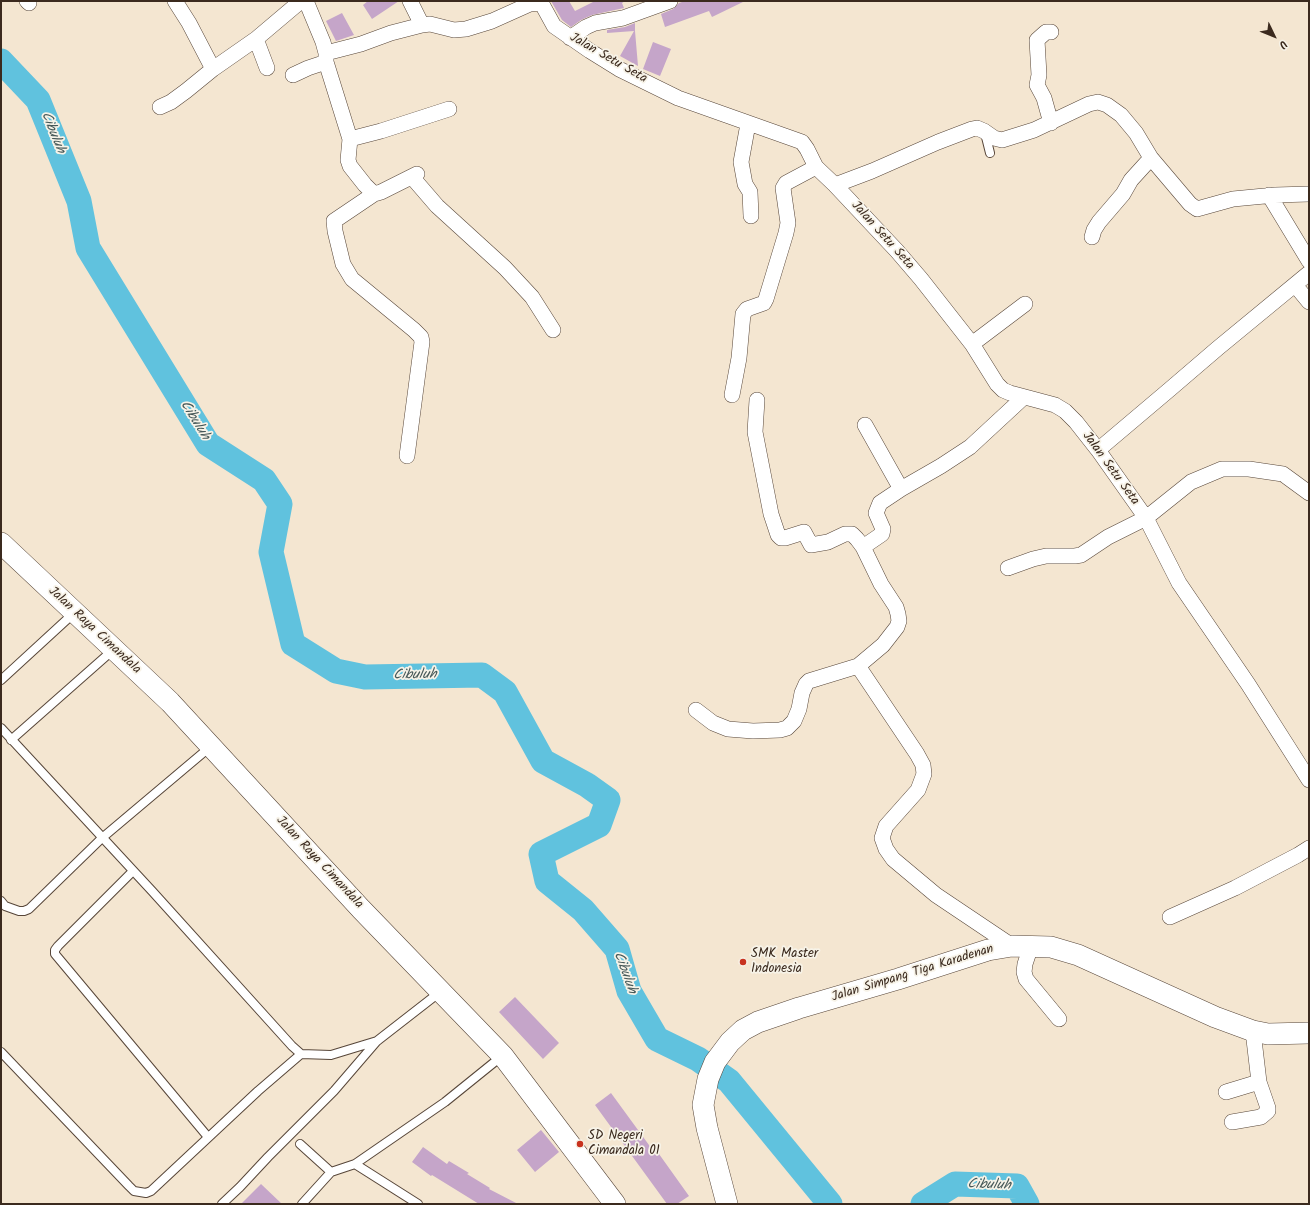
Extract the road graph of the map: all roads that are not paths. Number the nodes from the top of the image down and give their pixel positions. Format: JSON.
{"nodes":[{"id":1,"x":175,"y":1,"type":"edge"},
{"id":2,"x":301,"y":1,"type":"edge"},
{"id":3,"x":306,"y":1,"type":"edge"},
{"id":4,"x":410,"y":1,"type":"edge"},
{"id":5,"x":670,"y":1,"type":"edge"},
{"id":6,"x":422,"y":25,"type":"junction"},
{"id":7,"x":1051,"y":32,"type":"dead end"},
{"id":8,"x":570,"y":38,"type":"junction"},
{"id":9,"x":256,"y":39,"type":"junction"},
{"id":10,"x":326,"y":57,"type":"junction"},
{"id":11,"x":267,"y":68,"type":"dead end"},
{"id":12,"x":213,"y":69,"type":"junction"},
{"id":13,"x":293,"y":75,"type":"dead end"},
{"id":14,"x":160,"y":107,"type":"dead end"},
{"id":15,"x":449,"y":109,"type":"dead end"},
{"id":16,"x":1051,"y":122,"type":"junction"},
{"id":17,"x":748,"y":124,"type":"junction"},
{"id":18,"x":984,"y":131,"type":"junction"},
{"id":19,"x":350,"y":139,"type":"junction"},
{"id":20,"x":990,"y":153,"type":"dead end"},
{"id":21,"x":1151,"y":158,"type":"junction"},
{"id":22,"x":816,"y":166,"type":"junction"},
{"id":23,"x":835,"y":185,"type":"junction"},
{"id":24,"x":374,"y":194,"type":"junction"},
{"id":25,"x":1309,"y":194,"type":"edge"},
{"id":26,"x":1272,"y":195,"type":"junction"},
{"id":27,"x":751,"y":216,"type":"dead end"},
{"id":28,"x":1092,"y":236,"type":"dead end"},
{"id":29,"x":1307,"y":244,"type":"dead end"},
{"id":30,"x":1309,"y":261,"type":"edge"},
{"id":31,"x":1309,"y":273,"type":"edge"},
{"id":32,"x":1295,"y":285,"type":"junction"},
{"id":33,"x":1309,"y":302,"type":"edge"},
{"id":34,"x":1025,"y":304,"type":"dead end"},
{"id":35,"x":553,"y":330,"type":"dead end"},
{"id":36,"x":972,"y":344,"type":"junction"},
{"id":37,"x":732,"y":395,"type":"dead end"},
{"id":38,"x":1024,"y":396,"type":"junction"},
{"id":39,"x":756,"y":400,"type":"dead end"},
{"id":40,"x":865,"y":425,"type":"dead end"},
{"id":41,"x":1098,"y":450,"type":"junction"},
{"id":42,"x":407,"y":456,"type":"dead end"},
{"id":43,"x":901,"y":489,"type":"junction"},
{"id":44,"x":1309,"y":494,"type":"edge"},
{"id":45,"x":1146,"y":518,"type":"junction"},
{"id":46,"x":1,"y":543,"type":"edge"},
{"id":47,"x":863,"y":547,"type":"junction"},
{"id":48,"x":1008,"y":568,"type":"dead end"},
{"id":49,"x":75,"y":612,"type":"junction"},
{"id":50,"x":114,"y":650,"type":"junction"},
{"id":51,"x":858,"y":666,"type":"junction"},
{"id":52,"x":1,"y":680,"type":"edge"},
{"id":53,"x":696,"y":710,"type":"dead end"},
{"id":54,"x":1,"y":728,"type":"edge"},
{"id":55,"x":11,"y":740,"type":"junction"},
{"id":56,"x":211,"y":746,"type":"junction"},
{"id":57,"x":1309,"y":780,"type":"edge"},
{"id":58,"x":102,"y":838,"type":"junction"},
{"id":59,"x":1309,"y":848,"type":"edge"},
{"id":60,"x":133,"y":871,"type":"junction"},
{"id":61,"x":2,"y":905,"type":"edge"},
{"id":62,"x":1170,"y":917,"type":"dead end"},
{"id":63,"x":1021,"y":946,"type":"junction"},
{"id":64,"x":440,"y":991,"type":"junction"},
{"id":65,"x":1060,"y":1019,"type":"dead end"},
{"id":66,"x":1253,"y":1031,"type":"junction"},
{"id":67,"x":1309,"y":1033,"type":"edge"},
{"id":68,"x":377,"y":1041,"type":"junction"},
{"id":69,"x":1,"y":1052,"type":"edge"},
{"id":70,"x":301,"y":1054,"type":"junction"},
{"id":71,"x":503,"y":1056,"type":"junction"},
{"id":72,"x":1259,"y":1082,"type":"junction"},
{"id":73,"x":1226,"y":1092,"type":"dead end"},
{"id":74,"x":1232,"y":1122,"type":"dead end"},
{"id":75,"x":208,"y":1137,"type":"junction"},
{"id":76,"x":300,"y":1144,"type":"dead end"},
{"id":77,"x":356,"y":1164,"type":"junction"},
{"id":78,"x":331,"y":1172,"type":"junction"},
{"id":79,"x":222,"y":1204,"type":"edge"},
{"id":80,"x":302,"y":1204,"type":"edge"},
{"id":81,"x":418,"y":1204,"type":"edge"},
{"id":82,"x":615,"y":1204,"type":"edge"},
{"id":83,"x":727,"y":1204,"type":"edge"}],
"edges":[{"from":1,"to":12,"type":"street"},
{"from":2,"to":9,"type":"street"},
{"from":3,"to":10,"type":"street"},
{"from":4,"to":6,"type":"street"},
{"from":5,"to":8,"type":"street"},
{"from":6,"to":8,"type":"street","name":"Jalan Setu Seta"},
{"from":6,"to":10,"type":"street","name":"Jalan Setu Seta"},
{"from":7,"to":16,"type":"street"},
{"from":8,"to":17,"type":"street","name":"Jalan Setu Seta"},
{"from":9,"to":11,"type":"street"},
{"from":9,"to":12,"type":"street"},
{"from":10,"to":13,"type":"street","name":"Jalan Setu Seta"},
{"from":10,"to":19,"type":"street"},
{"from":12,"to":14,"type":"street"},
{"from":15,"to":19,"type":"street"},
{"from":16,"to":18,"type":"street"},
{"from":16,"to":21,"type":"street"},
{"from":17,"to":22,"type":"street","name":"Jalan Setu Seta"},
{"from":17,"to":27,"type":"street"},
{"from":18,"to":20,"type":"lane"},
{"from":18,"to":23,"type":"street"},
{"from":19,"to":24,"type":"street"},
{"from":21,"to":26,"type":"street"},
{"from":21,"to":28,"type":"street"},
{"from":22,"to":23,"type":"street","name":"Jalan Setu Seta"},
{"from":22,"to":37,"type":"street"},
{"from":23,"to":36,"type":"street","name":"Jalan Setu Seta"},
{"from":24,"to":35,"type":"street"},
{"from":24,"to":42,"type":"street"},
{"from":25,"to":26,"type":"street"},
{"from":26,"to":29,"type":"street"},
{"from":26,"to":30,"type":"street"},
{"from":31,"to":32,"type":"street"},
{"from":32,"to":33,"type":"street"},
{"from":32,"to":41,"type":"street"},
{"from":34,"to":36,"type":"street"},
{"from":36,"to":38,"type":"street","name":"Jalan Setu Seta"},
{"from":38,"to":41,"type":"street","name":"Jalan Setu Seta"},
{"from":38,"to":43,"type":"street"},
{"from":39,"to":47,"type":"street"},
{"from":40,"to":43,"type":"street"},
{"from":41,"to":45,"type":"street","name":"Jalan Setu Seta"},
{"from":43,"to":47,"type":"street"},
{"from":44,"to":45,"type":"street"},
{"from":45,"to":48,"type":"street"},
{"from":45,"to":57,"type":"street","name":"Jalan Setu Seta"},
{"from":46,"to":49,"type":"street","name":"Jalan Raya Cimandala"},
{"from":47,"to":51,"type":"street"},
{"from":49,"to":50,"type":"street","name":"Jalan Raya Cimandala"},
{"from":49,"to":52,"type":"lane"},
{"from":50,"to":55,"type":"lane"},
{"from":50,"to":56,"type":"street","name":"Jalan Raya Cimandala"},
{"from":51,"to":53,"type":"street"},
{"from":51,"to":63,"type":"street"},
{"from":54,"to":55,"type":"lane"},
{"from":55,"to":58,"type":"lane"},
{"from":56,"to":58,"type":"lane"},
{"from":56,"to":64,"type":"street","name":"Jalan Raya Cimandala"},
{"from":58,"to":60,"type":"lane"},
{"from":58,"to":61,"type":"lane"},
{"from":59,"to":62,"type":"street"},
{"from":60,"to":70,"type":"lane"},
{"from":60,"to":75,"type":"lane"},
{"from":63,"to":65,"type":"street"},
{"from":63,"to":66,"type":"street","name":"Jalan Simpang Tiga Karadenan"},
{"from":63,"to":83,"type":"street","name":"Jalan Simpang Tiga Karadenan"},
{"from":64,"to":68,"type":"lane"},
{"from":64,"to":71,"type":"street","name":"Jalan Raya Cimandala"},
{"from":66,"to":67,"type":"street","name":"Jalan Simpang Tiga Karadenan"},
{"from":66,"to":72,"type":"street"},
{"from":68,"to":70,"type":"lane"},
{"from":68,"to":79,"type":"lane"},
{"from":69,"to":75,"type":"lane"},
{"from":70,"to":75,"type":"lane"},
{"from":71,"to":77,"type":"lane"},
{"from":71,"to":82,"type":"street","name":"Jalan Raya Cimandala"},
{"from":72,"to":73,"type":"street"},
{"from":72,"to":74,"type":"street"},
{"from":76,"to":78,"type":"lane"},
{"from":77,"to":78,"type":"lane"},
{"from":77,"to":81,"type":"lane"},
{"from":78,"to":80,"type":"lane"}]}
